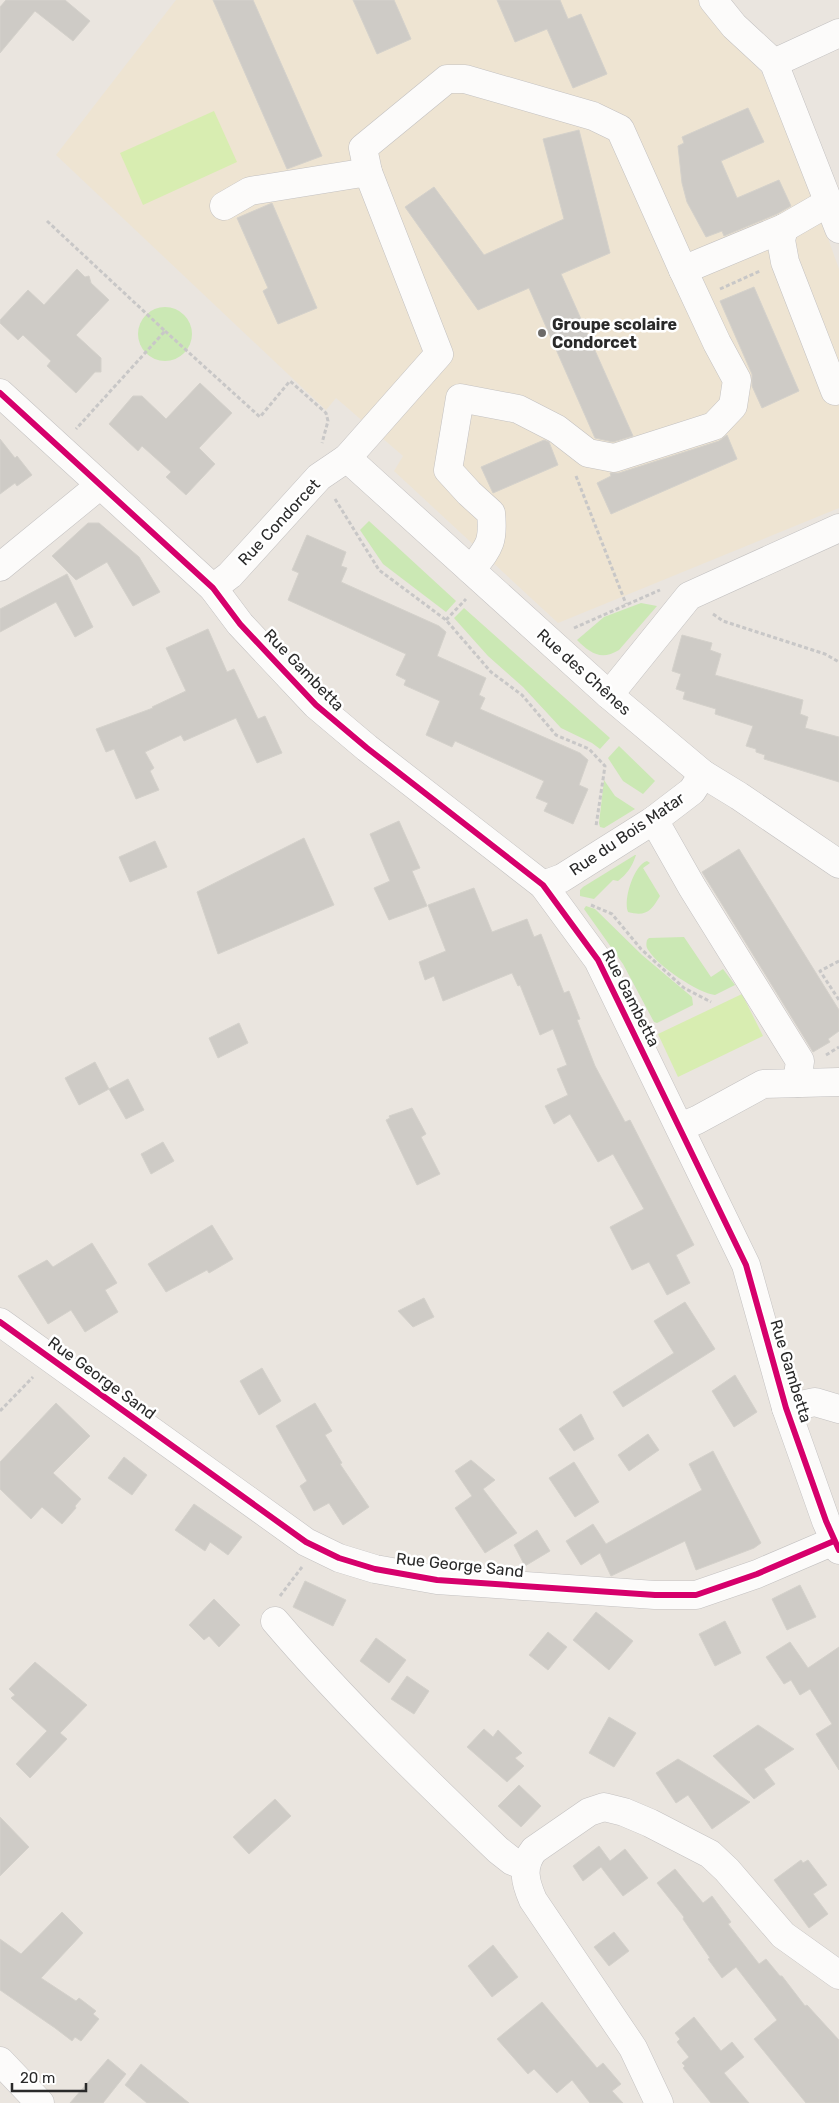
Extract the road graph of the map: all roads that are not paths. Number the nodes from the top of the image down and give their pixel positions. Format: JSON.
{"nodes":[{"id":1,"x":713,"y":0,"type":"edge"},
{"id":2,"x":839,"y":32,"type":"edge"},
{"id":3,"x":774,"y":63,"type":"junction"},
{"id":4,"x":368,"y":172,"type":"junction"},
{"id":5,"x":224,"y":206,"type":"dead end"},
{"id":6,"x":834,"y":218,"type":"edge"},
{"id":7,"x":784,"y":228,"type":"junction"},
{"id":8,"x":683,"y":270,"type":"junction"},
{"id":9,"x":835,"y":391,"type":"dead end"},
{"id":10,"x":0,"y":393,"type":"edge"},
{"id":11,"x":347,"y":458,"type":"junction"},
{"id":12,"x":99,"y":486,"type":"junction"},
{"id":13,"x":839,"y":528,"type":"edge"},
{"id":14,"x":0,"y":567,"type":"edge"},
{"id":15,"x":476,"y":575,"type":"junction"},
{"id":16,"x":213,"y":588,"type":"junction"},
{"id":17,"x":610,"y":695,"type":"junction"},
{"id":18,"x":702,"y":774,"type":"junction"},
{"id":19,"x":654,"y":820,"type":"junction"},
{"id":20,"x":839,"y":864,"type":"edge"},
{"id":21,"x":544,"y":884,"type":"junction"},
{"id":22,"x":797,"y":1082,"type":"junction"},
{"id":23,"x":839,"y":1082,"type":"edge"},
{"id":24,"x":680,"y":1127,"type":"junction"},
{"id":25,"x":0,"y":1322,"type":"edge"},
{"id":26,"x":786,"y":1408,"type":"junction"},
{"id":27,"x":839,"y":1409,"type":"edge"},
{"id":28,"x":836,"y":1546,"type":"edge"},
{"id":29,"x":275,"y":1621,"type":"road end"},
{"id":30,"x":526,"y":1866,"type":"junction"},
{"id":31,"x":839,"y":1975,"type":"edge"},
{"id":32,"x":0,"y":2061,"type":"edge"},
{"id":33,"x":40,"y":2103,"type":"edge"},
{"id":34,"x":659,"y":2103,"type":"edge"}],
"edges":[{"from":1,"to":3,"type":"street"},
{"from":2,"to":3,"type":"street"},
{"from":3,"to":6,"type":"street"},
{"from":4,"to":5,"type":"street"},
{"from":4,"to":8,"type":"street"},
{"from":4,"to":11,"type":"street","name":"Rue Condorcet"},
{"from":6,"to":7,"type":"street"},
{"from":7,"to":8,"type":"street"},
{"from":7,"to":9,"type":"street"},
{"from":8,"to":15,"type":"street"},
{"from":10,"to":12,"type":"street","name":"Rue Gambetta"},
{"from":11,"to":15,"type":"street","name":"Rue des Chênes"},
{"from":11,"to":16,"type":"street","name":"Rue Condorcet"},
{"from":12,"to":14,"type":"street"},
{"from":12,"to":16,"type":"street","name":"Rue Gambetta"},
{"from":13,"to":17,"type":"street"},
{"from":15,"to":17,"type":"street","name":"Rue des Chênes"},
{"from":16,"to":21,"type":"street","name":"Rue Gambetta"},
{"from":17,"to":18,"type":"street","name":"Rue des Chênes"},
{"from":18,"to":19,"type":"street","name":"Rue du Bois Matar"},
{"from":18,"to":20,"type":"street","name":"Rue des Chênes"},
{"from":19,"to":21,"type":"street","name":"Rue du Bois Matar"},
{"from":19,"to":22,"type":"street"},
{"from":21,"to":24,"type":"street","name":"Rue Gambetta"},
{"from":22,"to":23,"type":"street"},
{"from":22,"to":24,"type":"street"},
{"from":24,"to":26,"type":"street","name":"Rue Gambetta"},
{"from":25,"to":28,"type":"street","name":"Rue George Sand"},
{"from":26,"to":27,"type":"street"},
{"from":26,"to":28,"type":"street","name":"Rue Gambetta"},
{"from":29,"to":30,"type":"street"},
{"from":30,"to":31,"type":"street"},
{"from":30,"to":34,"type":"street"},
{"from":32,"to":33,"type":"street"}]}
